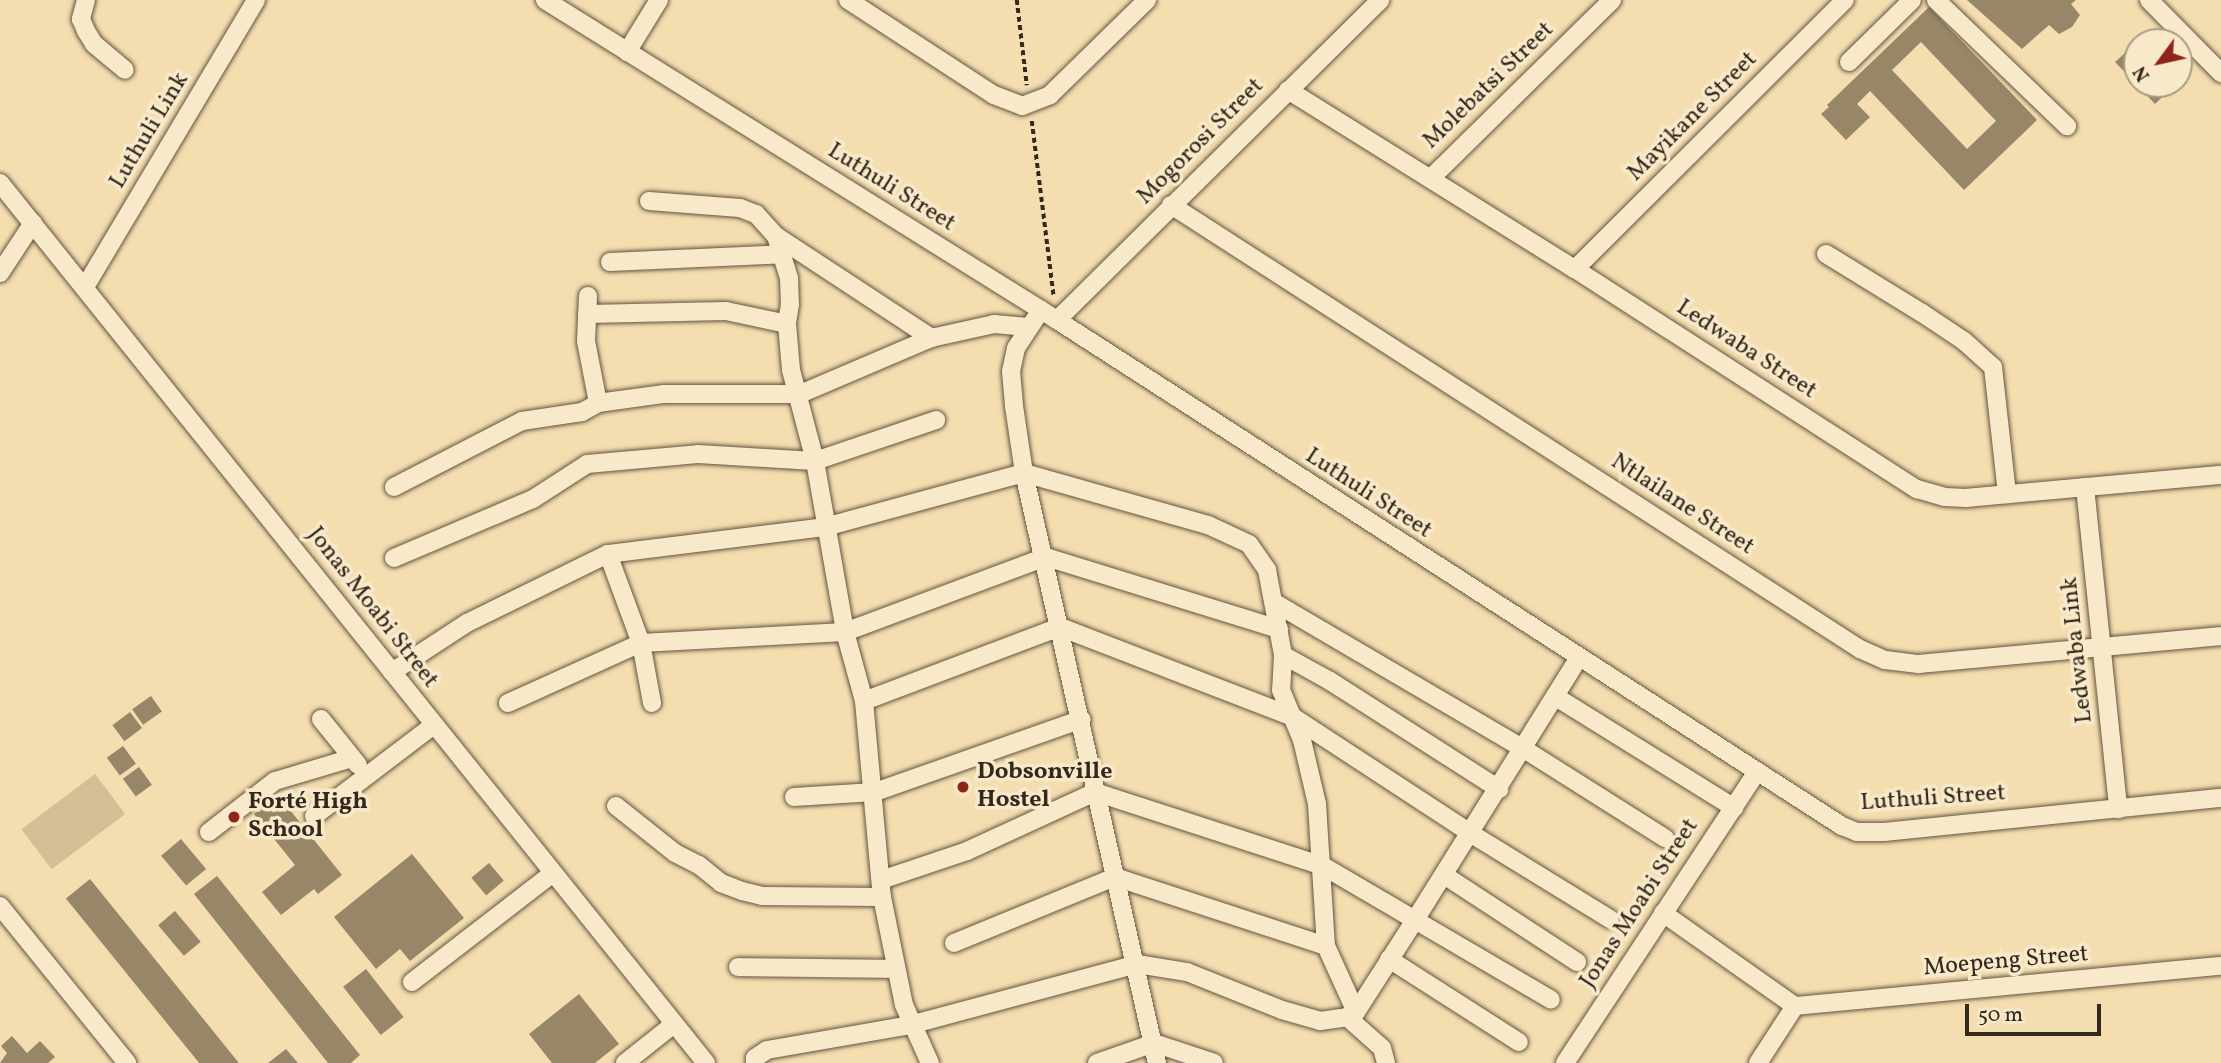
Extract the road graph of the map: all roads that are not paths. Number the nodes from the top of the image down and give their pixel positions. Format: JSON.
{"nodes":[{"id":1,"x":86,"y":0,"type":"edge"},
{"id":2,"x":256,"y":0,"type":"edge"},
{"id":3,"x":545,"y":0,"type":"edge"},
{"id":4,"x":659,"y":0,"type":"edge"},
{"id":5,"x":848,"y":0,"type":"edge"},
{"id":6,"x":1147,"y":0,"type":"edge"},
{"id":7,"x":1380,"y":0,"type":"edge"},
{"id":8,"x":1612,"y":0,"type":"edge"},
{"id":9,"x":1845,"y":0,"type":"edge"},
{"id":10,"x":1912,"y":0,"type":"edge"},
{"id":11,"x":1936,"y":0,"type":"edge"},
{"id":12,"x":2149,"y":0,"type":"edge"},
{"id":13,"x":627,"y":52,"type":"junction"},
{"id":14,"x":1849,"y":62,"type":"dead end"},
{"id":15,"x":125,"y":70,"type":"dead end"},
{"id":16,"x":2221,"y":74,"type":"edge"},
{"id":17,"x":1288,"y":90,"type":"junction"},
{"id":18,"x":2067,"y":126,"type":"dead end"},
{"id":19,"x":1431,"y":178,"type":"junction"},
{"id":20,"x":0,"y":183,"type":"edge"},
{"id":21,"x":649,"y":201,"type":"dead end"},
{"id":22,"x":1171,"y":205,"type":"junction"},
{"id":23,"x":33,"y":223,"type":"junction"},
{"id":24,"x":775,"y":236,"type":"junction"},
{"id":25,"x":783,"y":254,"type":"junction"},
{"id":26,"x":1826,"y":254,"type":"dead end"},
{"id":27,"x":610,"y":262,"type":"dead end"},
{"id":28,"x":1574,"y":268,"type":"junction"},
{"id":29,"x":0,"y":273,"type":"edge"},
{"id":30,"x":85,"y":287,"type":"junction"},
{"id":31,"x":588,"y":296,"type":"dead end"},
{"id":32,"x":1041,"y":310,"type":"junction"},
{"id":33,"x":587,"y":314,"type":"junction"},
{"id":34,"x":1057,"y":320,"type":"junction"},
{"id":35,"x":787,"y":324,"type":"junction"},
{"id":36,"x":1028,"y":327,"type":"junction"},
{"id":37,"x":931,"y":338,"type":"junction"},
{"id":38,"x":800,"y":394,"type":"junction"},
{"id":39,"x":598,"y":403,"type":"junction"},
{"id":40,"x":936,"y":420,"type":"dead end"},
{"id":41,"x":816,"y":461,"type":"junction"},
{"id":42,"x":1024,"y":473,"type":"junction"},
{"id":43,"x":2221,"y":475,"type":"edge"},
{"id":44,"x":394,"y":487,"type":"dead end"},
{"id":45,"x":2085,"y":487,"type":"junction"},
{"id":46,"x":2007,"y":494,"type":"junction"},
{"id":47,"x":825,"y":527,"type":"junction"},
{"id":48,"x":608,"y":554,"type":"junction"},
{"id":49,"x":1046,"y":557,"type":"junction"},
{"id":50,"x":394,"y":558,"type":"dead end"},
{"id":51,"x":1275,"y":603,"type":"junction"},
{"id":52,"x":1060,"y":627,"type":"junction"},
{"id":53,"x":1279,"y":629,"type":"junction"},
{"id":54,"x":845,"y":632,"type":"junction"},
{"id":55,"x":2221,"y":636,"type":"edge"},
{"id":56,"x":640,"y":643,"type":"junction"},
{"id":57,"x":2103,"y":647,"type":"junction"},
{"id":58,"x":1283,"y":655,"type":"junction"},
{"id":59,"x":1578,"y":658,"type":"junction"},
{"id":60,"x":392,"y":672,"type":"junction"},
{"id":61,"x":1556,"y":697,"type":"junction"},
{"id":62,"x":864,"y":701,"type":"junction"},
{"id":63,"x":508,"y":703,"type":"dead end"},
{"id":64,"x":652,"y":703,"type":"dead end"},
{"id":65,"x":1293,"y":717,"type":"junction"},
{"id":66,"x":321,"y":719,"type":"dead end"},
{"id":67,"x":1082,"y":719,"type":"junction"},
{"id":68,"x":434,"y":725,"type":"junction"},
{"id":69,"x":1524,"y":749,"type":"junction"},
{"id":70,"x":352,"y":758,"type":"junction"},
{"id":71,"x":1756,"y":773,"type":"junction"},
{"id":72,"x":367,"y":776,"type":"junction"},
{"id":73,"x":1499,"y":789,"type":"junction"},
{"id":74,"x":875,"y":792,"type":"junction"},
{"id":75,"x":1095,"y":792,"type":"junction"},
{"id":76,"x":794,"y":797,"type":"dead end"},
{"id":77,"x":2221,"y":799,"type":"edge"},
{"id":78,"x":616,"y":806,"type":"dead end"},
{"id":79,"x":1734,"y":808,"type":"junction"},
{"id":80,"x":2118,"y":809,"type":"junction"},
{"id":81,"x":314,"y":816,"type":"dead end"},
{"id":82,"x":209,"y":832,"type":"dead end"},
{"id":83,"x":1471,"y":833,"type":"junction"},
{"id":84,"x":1665,"y":838,"type":"dead end"},
{"id":85,"x":1323,"y":866,"type":"junction"},
{"id":86,"x":553,"y":873,"type":"junction"},
{"id":87,"x":1444,"y":875,"type":"junction"},
{"id":88,"x":1115,"y":877,"type":"junction"},
{"id":89,"x":882,"y":888,"type":"junction"},
{"id":90,"x":0,"y":906,"type":"edge"},
{"id":91,"x":1663,"y":913,"type":"junction"},
{"id":92,"x":1610,"y":919,"type":"dead end"},
{"id":93,"x":1415,"y":920,"type":"junction"},
{"id":94,"x":954,"y":943,"type":"dead end"},
{"id":95,"x":1326,"y":946,"type":"junction"},
{"id":96,"x":1389,"y":959,"type":"junction"},
{"id":97,"x":1577,"y":962,"type":"dead end"},
{"id":98,"x":1137,"y":964,"type":"junction"},
{"id":99,"x":2221,"y":966,"type":"edge"},
{"id":100,"x":738,"y":967,"type":"dead end"},
{"id":101,"x":895,"y":969,"type":"junction"},
{"id":102,"x":411,"y":982,"type":"dead end"},
{"id":103,"x":1551,"y":1000,"type":"dead end"},
{"id":104,"x":1795,"y":1006,"type":"junction"},
{"id":105,"x":1351,"y":1015,"type":"junction"},
{"id":106,"x":674,"y":1024,"type":"junction"},
{"id":107,"x":911,"y":1025,"type":"junction"},
{"id":108,"x":1519,"y":1042,"type":"dead end"},
{"id":109,"x":1154,"y":1043,"type":"junction"},
{"id":110,"x":127,"y":1063,"type":"edge"},
{"id":111,"x":625,"y":1063,"type":"edge"},
{"id":112,"x":706,"y":1063,"type":"edge"},
{"id":113,"x":755,"y":1063,"type":"edge"},
{"id":114,"x":930,"y":1063,"type":"edge"},
{"id":115,"x":1097,"y":1063,"type":"edge"},
{"id":116,"x":1157,"y":1063,"type":"edge"},
{"id":117,"x":1214,"y":1063,"type":"edge"},
{"id":118,"x":1386,"y":1063,"type":"edge"},
{"id":119,"x":1565,"y":1063,"type":"edge"},
{"id":120,"x":1758,"y":1063,"type":"edge"}],
"edges":[{"from":1,"to":15,"type":"street"},
{"from":2,"to":30,"type":"street","name":"Luthuli Link"},
{"from":3,"to":13,"type":"street","name":"Luthuli Street"},
{"from":4,"to":13,"type":"street"},
{"from":5,"to":6,"type":"street"},
{"from":7,"to":17,"type":"street","name":"Mogorosi Street"},
{"from":8,"to":19,"type":"street","name":"Molebatsi Street"},
{"from":9,"to":28,"type":"street","name":"Mayikane Street"},
{"from":10,"to":14,"type":"street"},
{"from":11,"to":18,"type":"street"},
{"from":12,"to":16,"type":"street"},
{"from":13,"to":32,"type":"street","name":"Luthuli Street"},
{"from":17,"to":19,"type":"street","name":"Ledwaba Street"},
{"from":17,"to":22,"type":"street","name":"Mogorosi Street"},
{"from":19,"to":28,"type":"street","name":"Ledwaba Street"},
{"from":20,"to":23,"type":"street","name":"Jonas Moabi Street"},
{"from":21,"to":24,"type":"street"},
{"from":22,"to":34,"type":"street","name":"Mogorosi Street"},
{"from":22,"to":57,"type":"street","name":"Ntlailane Street"},
{"from":23,"to":29,"type":"street"},
{"from":23,"to":30,"type":"street","name":"Jonas Moabi Street"},
{"from":24,"to":25,"type":"street"},
{"from":24,"to":37,"type":"street"},
{"from":25,"to":27,"type":"street"},
{"from":25,"to":35,"type":"street"},
{"from":26,"to":46,"type":"street"},
{"from":28,"to":46,"type":"street","name":"Ledwaba Street"},
{"from":30,"to":60,"type":"street","name":"Jonas Moabi Street"},
{"from":31,"to":33,"type":"street"},
{"from":32,"to":34,"type":"street","name":"Luthuli Street"},
{"from":32,"to":36,"type":"street"},
{"from":33,"to":35,"type":"street"},
{"from":33,"to":39,"type":"street"},
{"from":34,"to":59,"type":"street","name":"Luthuli Street"},
{"from":35,"to":38,"type":"street"},
{"from":36,"to":37,"type":"street"},
{"from":36,"to":42,"type":"street"},
{"from":37,"to":38,"type":"street"},
{"from":38,"to":39,"type":"street"},
{"from":38,"to":41,"type":"street"},
{"from":39,"to":44,"type":"street"},
{"from":40,"to":41,"type":"street"},
{"from":41,"to":47,"type":"street"},
{"from":41,"to":50,"type":"street"},
{"from":42,"to":47,"type":"street"},
{"from":42,"to":49,"type":"street"},
{"from":42,"to":51,"type":"street"},
{"from":43,"to":45,"type":"street","name":"Ledwaba Street"},
{"from":45,"to":46,"type":"street","name":"Ledwaba Street"},
{"from":45,"to":57,"type":"street","name":"Ledwaba Link"},
{"from":47,"to":48,"type":"street"},
{"from":47,"to":54,"type":"street"},
{"from":48,"to":56,"type":"street"},
{"from":48,"to":60,"type":"street"},
{"from":49,"to":52,"type":"street"},
{"from":49,"to":53,"type":"street"},
{"from":49,"to":54,"type":"street"},
{"from":51,"to":53,"type":"street"},
{"from":51,"to":69,"type":"street"},
{"from":52,"to":62,"type":"street"},
{"from":52,"to":65,"type":"street"},
{"from":52,"to":67,"type":"street"},
{"from":53,"to":58,"type":"street"},
{"from":54,"to":56,"type":"street"},
{"from":54,"to":62,"type":"street"},
{"from":55,"to":57,"type":"street","name":"Ntlailane Street"},
{"from":56,"to":63,"type":"street"},
{"from":56,"to":64,"type":"street"},
{"from":57,"to":80,"type":"street","name":"Ledwaba Link"},
{"from":58,"to":65,"type":"street"},
{"from":58,"to":73,"type":"street"},
{"from":59,"to":61,"type":"street"},
{"from":59,"to":71,"type":"street","name":"Luthuli Street"},
{"from":60,"to":68,"type":"street","name":"Jonas Moabi Street"},
{"from":61,"to":69,"type":"street"},
{"from":61,"to":79,"type":"street"},
{"from":62,"to":74,"type":"street"},
{"from":65,"to":83,"type":"street"},
{"from":65,"to":85,"type":"street"},
{"from":66,"to":70,"type":"street"},
{"from":67,"to":74,"type":"street"},
{"from":67,"to":75,"type":"street"},
{"from":68,"to":72,"type":"street"},
{"from":68,"to":86,"type":"street","name":"Jonas Moabi Street"},
{"from":69,"to":73,"type":"street"},
{"from":69,"to":84,"type":"street"},
{"from":70,"to":72,"type":"street"},
{"from":70,"to":82,"type":"street"},
{"from":71,"to":79,"type":"street","name":"Jonas Moabi Street"},
{"from":71,"to":80,"type":"street","name":"Luthuli Street"},
{"from":72,"to":81,"type":"street"},
{"from":73,"to":83,"type":"street"},
{"from":74,"to":76,"type":"street"},
{"from":74,"to":89,"type":"street"},
{"from":75,"to":85,"type":"street"},
{"from":75,"to":88,"type":"street"},
{"from":75,"to":89,"type":"street"},
{"from":77,"to":80,"type":"street","name":"Luthuli Street"},
{"from":78,"to":89,"type":"street"},
{"from":79,"to":91,"type":"street","name":"Jonas Moabi Street"},
{"from":83,"to":87,"type":"street"},
{"from":83,"to":92,"type":"street"},
{"from":85,"to":93,"type":"street"},
{"from":85,"to":95,"type":"street"},
{"from":86,"to":102,"type":"street"},
{"from":86,"to":106,"type":"street","name":"Jonas Moabi Street"},
{"from":87,"to":93,"type":"street"},
{"from":87,"to":97,"type":"street"},
{"from":88,"to":94,"type":"street"},
{"from":88,"to":95,"type":"street"},
{"from":88,"to":98,"type":"street"},
{"from":89,"to":101,"type":"street"},
{"from":90,"to":110,"type":"street"},
{"from":91,"to":104,"type":"street"},
{"from":91,"to":119,"type":"street","name":"Jonas Moabi Street"},
{"from":93,"to":96,"type":"street"},
{"from":93,"to":103,"type":"street"},
{"from":95,"to":105,"type":"street"},
{"from":96,"to":105,"type":"street"},
{"from":96,"to":108,"type":"street"},
{"from":98,"to":105,"type":"street"},
{"from":98,"to":107,"type":"street"},
{"from":98,"to":109,"type":"street"},
{"from":99,"to":104,"type":"street","name":"Moepeng Street"},
{"from":100,"to":101,"type":"street"},
{"from":101,"to":107,"type":"street"},
{"from":104,"to":120,"type":"street"},
{"from":105,"to":118,"type":"street"},
{"from":106,"to":111,"type":"street"},
{"from":106,"to":112,"type":"street","name":"Jonas Moabi Street"},
{"from":107,"to":113,"type":"street"},
{"from":107,"to":114,"type":"street"},
{"from":109,"to":115,"type":"street"},
{"from":109,"to":116,"type":"street"},
{"from":109,"to":117,"type":"street"}]}
